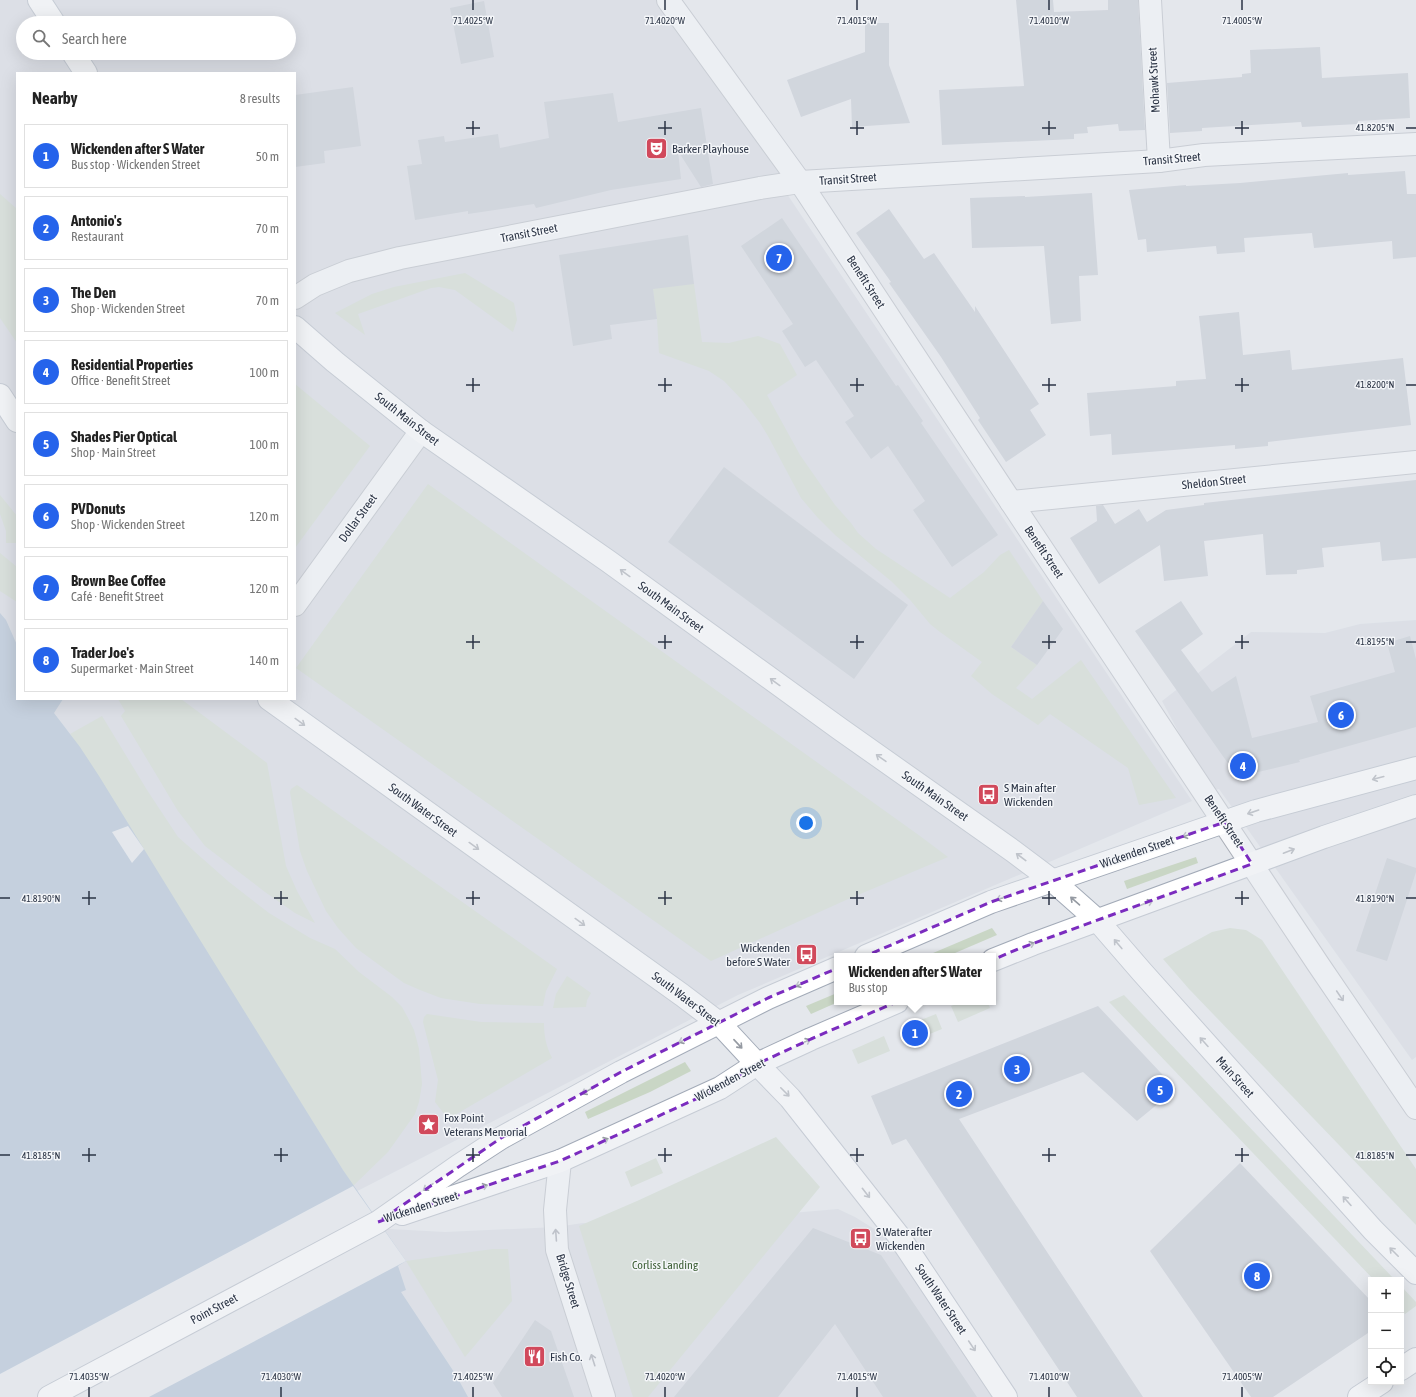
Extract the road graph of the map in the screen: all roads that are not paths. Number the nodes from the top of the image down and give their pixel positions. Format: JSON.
{"nodes":[{"id":1,"x":39,"y":0,"type":"edge"},
{"id":2,"x":668,"y":0,"type":"edge"},
{"id":3,"x":1150,"y":0,"type":"edge"},
{"id":4,"x":49,"y":16,"type":"edge"},
{"id":5,"x":78,"y":60,"type":"edge"},
{"id":6,"x":85,"y":72,"type":"edge"},
{"id":7,"x":1416,"y":144,"type":"edge"},
{"id":8,"x":1159,"y":161,"type":"junction"},
{"id":9,"x":800,"y":182,"type":"junction"},
{"id":10,"x":296,"y":297,"type":"edge"},
{"id":11,"x":296,"y":328,"type":"edge"},
{"id":12,"x":0,"y":395,"type":"edge"},
{"id":13,"x":16,"y":419,"type":"edge"},
{"id":14,"x":421,"y":431,"type":"junction"},
{"id":15,"x":1416,"y":462,"type":"edge"},
{"id":16,"x":1011,"y":502,"type":"junction"},
{"id":17,"x":296,"y":604,"type":"edge"},
{"id":18,"x":270,"y":700,"type":"edge"},
{"id":19,"x":1416,"y":768,"type":"edge"},
{"id":20,"x":1416,"y":806,"type":"edge"},
{"id":21,"x":1225,"y":822,"type":"junction"},
{"id":22,"x":1252,"y":864,"type":"junction"},
{"id":23,"x":1052,"y":881,"type":"junction"},
{"id":24,"x":1097,"y":920,"type":"junction"},
{"id":25,"x":873,"y":953,"type":"edge"},
{"id":26,"x":996,"y":959,"type":"edge"},
{"id":27,"x":834,"y":969,"type":"edge"},
{"id":28,"x":890,"y":1005,"type":"edge"},
{"id":29,"x":719,"y":1023,"type":"junction"},
{"id":30,"x":757,"y":1064,"type":"junction"},
{"id":31,"x":1416,"y":1108,"type":"edge"},
{"id":32,"x":560,"y":1161,"type":"junction"},
{"id":33,"x":378,"y":1222,"type":"junction"},
{"id":34,"x":1416,"y":1273,"type":"edge"},
{"id":35,"x":1416,"y":1359,"type":"edge"},
{"id":36,"x":1404,"y":1367,"type":"edge"},
{"id":37,"x":1377,"y":1385,"type":"edge"},
{"id":38,"x":49,"y":1397,"type":"edge"},
{"id":39,"x":604,"y":1397,"type":"edge"},
{"id":40,"x":1006,"y":1397,"type":"edge"},
{"id":41,"x":1359,"y":1397,"type":"edge"}],
"edges":[{"from":1,"to":4,"type":"main road"},
{"from":2,"to":9,"type":"street","name":"Benefit Street"},
{"from":3,"to":8,"type":"street","name":"Mohawk Street"},
{"from":5,"to":6,"type":"main road"},
{"from":7,"to":8,"type":"street","name":"Transit Street"},
{"from":8,"to":9,"type":"street","name":"Transit Street"},
{"from":9,"to":10,"type":"street","name":"Transit Street"},
{"from":9,"to":16,"type":"street","name":"Benefit Street"},
{"from":11,"to":14,"type":"main road","name":"South Main Street"},
{"from":12,"to":13,"type":"main road"},
{"from":14,"to":17,"type":"street","name":"Dollar Street"},
{"from":23,"to":14,"type":"main road","name":"South Main Street","one_way":true},
{"from":15,"to":16,"type":"street","name":"Sheldon Street"},
{"from":16,"to":21,"type":"street","name":"Benefit Street"},
{"from":18,"to":29,"type":"main road","name":"South Water Street","one_way":true},
{"from":19,"to":21,"type":"main road","name":"Wickenden Street","one_way":true},
{"from":22,"to":20,"type":"main road","one_way":true},
{"from":21,"to":22,"type":"street","name":"Benefit Street"},
{"from":21,"to":23,"type":"main road","name":"Wickenden Street","one_way":true},
{"from":24,"to":22,"type":"main road","one_way":true},
{"from":22,"to":31,"type":"street","name":"Benefit Street","one_way":true},
{"from":24,"to":23,"type":"main road","name":"Main Street","one_way":true},
{"from":23,"to":25,"type":"main road","name":"Wickenden Street","one_way":true},
{"from":26,"to":24,"type":"main road","one_way":true},
{"from":34,"to":24,"type":"main road","name":"Main Street","one_way":true},
{"from":27,"to":29,"type":"main road","name":"Wickenden Street","one_way":true},
{"from":30,"to":28,"type":"main road","name":"Wickenden Street","one_way":true},
{"from":29,"to":30,"type":"main road","name":"South Water Street","one_way":true},
{"from":29,"to":33,"type":"main road","name":"Wickenden Street","one_way":true},
{"from":32,"to":30,"type":"main road","name":"Wickenden Street","one_way":true},
{"from":30,"to":40,"type":"main road","name":"South Water Street","one_way":true},
{"from":33,"to":32,"type":"main road","name":"Wickenden Street","one_way":true},
{"from":39,"to":32,"type":"street","name":"Bridge Street","one_way":true},
{"from":33,"to":38,"type":"main road","name":"Point Street"},
{"from":35,"to":36,"type":"main road"},
{"from":37,"to":41,"type":"main road"}]}
